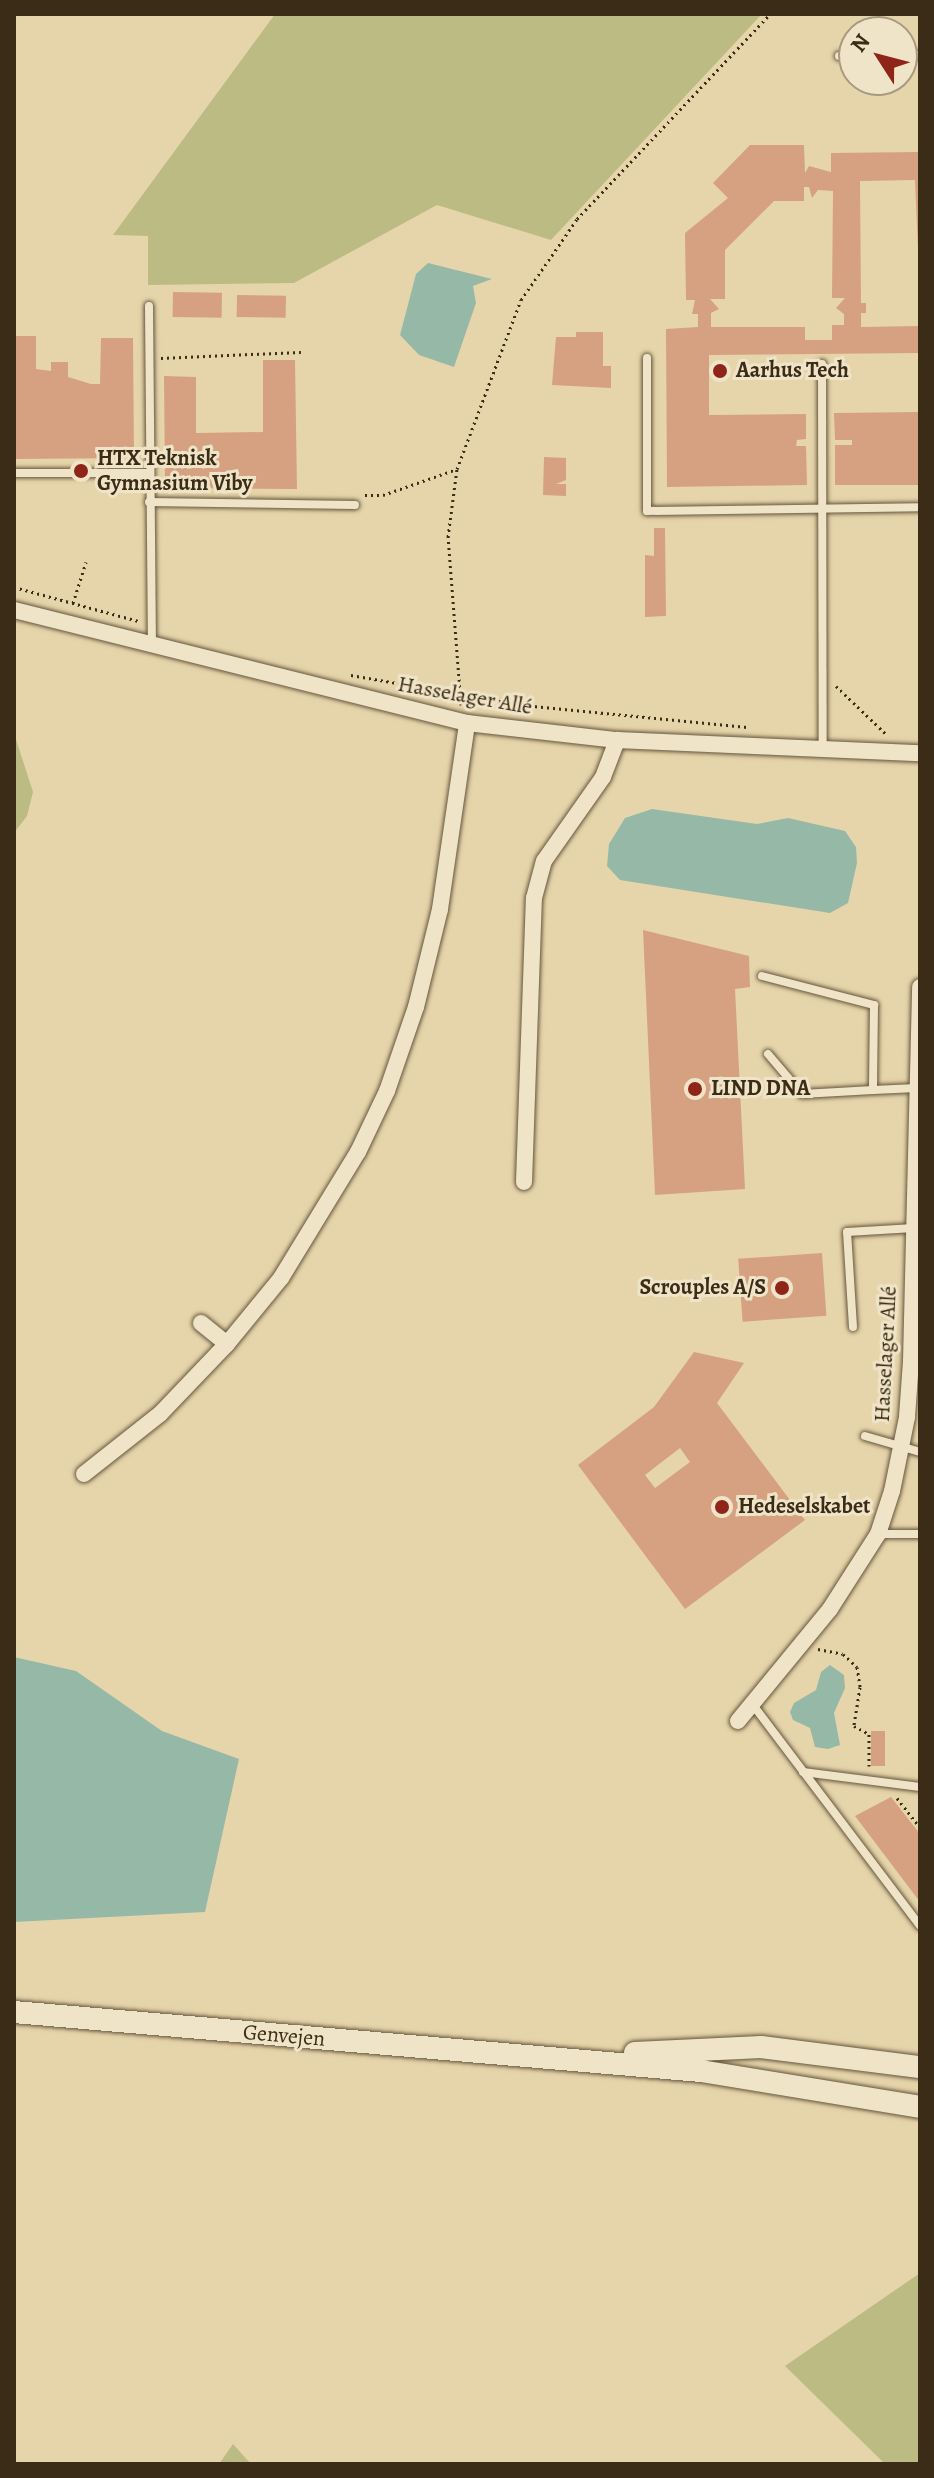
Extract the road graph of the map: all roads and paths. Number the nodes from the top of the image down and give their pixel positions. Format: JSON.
{"nodes":[{"id":1,"x":770,"y":14,"type":"edge"},
{"id":2,"x":149,"y":306,"type":"dead end"},
{"id":3,"x":301,"y":352,"type":"dead end"},
{"id":4,"x":647,"y":358,"type":"dead end"},
{"id":5,"x":149,"y":359,"type":"junction"},
{"id":6,"x":822,"y":364,"type":"dead end"},
{"id":7,"x":457,"y":469,"type":"junction"},
{"id":8,"x":14,"y":473,"type":"edge"},
{"id":9,"x":149,"y":473,"type":"junction"},
{"id":10,"x":149,"y":502,"type":"junction"},
{"id":11,"x":355,"y":505,"type":"joint"},
{"id":12,"x":920,"y":507,"type":"edge"},
{"id":13,"x":823,"y":509,"type":"junction"},
{"id":14,"x":86,"y":562,"type":"dead end"},
{"id":15,"x":14,"y":587,"type":"edge"},
{"id":16,"x":73,"y":603,"type":"junction"},
{"id":17,"x":14,"y":610,"type":"edge"},
{"id":18,"x":152,"y":625,"type":"junction"},
{"id":19,"x":152,"y":646,"type":"junction"},
{"id":20,"x":337,"y":672,"type":"dead end"},
{"id":21,"x":823,"y":673,"type":"junction"},
{"id":22,"x":463,"y":696,"type":"junction"},
{"id":23,"x":462,"y":722,"type":"junction"},
{"id":24,"x":762,"y":728,"type":"dead end"},
{"id":25,"x":870,"y":733,"type":"dead end"},
{"id":26,"x":885,"y":733,"type":"junction"},
{"id":27,"x":897,"y":738,"type":"dead end"},
{"id":28,"x":617,"y":740,"type":"junction"},
{"id":29,"x":823,"y":751,"type":"junction"},
{"id":30,"x":920,"y":753,"type":"edge"},
{"id":31,"x":762,"y":976,"type":"dead end"},
{"id":32,"x":920,"y":987,"type":"edge"},
{"id":33,"x":768,"y":1054,"type":"dead end"},
{"id":34,"x":919,"y":1066,"type":"edge"},
{"id":35,"x":917,"y":1088,"type":"junction"},
{"id":36,"x":873,"y":1090,"type":"junction"},
{"id":37,"x":524,"y":1182,"type":"dead end"},
{"id":38,"x":914,"y":1228,"type":"junction"},
{"id":39,"x":201,"y":1323,"type":"dead end"},
{"id":40,"x":853,"y":1327,"type":"dead end"},
{"id":41,"x":227,"y":1344,"type":"junction"},
{"id":42,"x":916,"y":1362,"type":"edge"},
{"id":43,"x":865,"y":1436,"type":"dead end"},
{"id":44,"x":901,"y":1448,"type":"junction"},
{"id":45,"x":920,"y":1452,"type":"edge"},
{"id":46,"x":84,"y":1474,"type":"dead end"},
{"id":47,"x":878,"y":1534,"type":"junction"},
{"id":48,"x":920,"y":1534,"type":"edge"},
{"id":49,"x":804,"y":1642,"type":"junction"},
{"id":50,"x":753,"y":1705,"type":"junction"},
{"id":51,"x":738,"y":1721,"type":"dead end"},
{"id":52,"x":803,"y":1772,"type":"junction"},
{"id":53,"x":868,"y":1782,"type":"junction"},
{"id":54,"x":920,"y":1787,"type":"edge"},
{"id":55,"x":893,"y":1792,"type":"dead end"},
{"id":56,"x":920,"y":1827,"type":"edge"},
{"id":57,"x":920,"y":1926,"type":"edge"},
{"id":58,"x":14,"y":2012,"type":"edge"},
{"id":59,"x":554,"y":2057,"type":"junction"},
{"id":60,"x":920,"y":2067,"type":"edge"},
{"id":61,"x":701,"y":2071,"type":"junction"},
{"id":62,"x":920,"y":2093,"type":"edge"},
{"id":63,"x":920,"y":2107,"type":"edge"}],
"edges":[{"from":1,"to":7,"type":"path"},
{"from":2,"to":5,"type":"lane"},
{"from":3,"to":5,"type":"path"},
{"from":4,"to":13,"type":"lane"},
{"from":5,"to":9,"type":"lane"},
{"from":6,"to":13,"type":"lane"},
{"from":7,"to":11,"type":"path"},
{"from":7,"to":22,"type":"path"},
{"from":8,"to":9,"type":"lane"},
{"from":9,"to":10,"type":"lane"},
{"from":10,"to":11,"type":"lane"},
{"from":10,"to":18,"type":"lane"},
{"from":12,"to":13,"type":"lane"},
{"from":13,"to":21,"type":"lane"},
{"from":14,"to":16,"type":"path"},
{"from":15,"to":16,"type":"path"},
{"from":16,"to":18,"type":"path"},
{"from":17,"to":19,"type":"street","name":"Hasselager Allé"},
{"from":18,"to":19,"type":"lane"},
{"from":19,"to":23,"type":"street","name":"Hasselager Allé"},
{"from":20,"to":22,"type":"path"},
{"from":21,"to":26,"type":"path"},
{"from":21,"to":29,"type":"lane"},
{"from":22,"to":23,"type":"path"},
{"from":22,"to":24,"type":"path"},
{"from":23,"to":28,"type":"street","name":"Hasselager Allé"},
{"from":23,"to":41,"type":"street"},
{"from":25,"to":26,"type":"path"},
{"from":26,"to":27,"type":"path"},
{"from":28,"to":29,"type":"street","name":"Hasselager Allé"},
{"from":28,"to":37,"type":"street"},
{"from":29,"to":30,"type":"street","name":"Hasselager Allé"},
{"from":31,"to":36,"type":"lane"},
{"from":32,"to":34,"type":"street","name":"Hasselager Allé"},
{"from":33,"to":36,"type":"lane"},
{"from":34,"to":35,"type":"street","name":"Hasselager Allé"},
{"from":35,"to":36,"type":"lane"},
{"from":35,"to":38,"type":"street","name":"Hasselager Allé"},
{"from":38,"to":40,"type":"lane"},
{"from":38,"to":42,"type":"street","name":"Hasselager Allé"},
{"from":39,"to":41,"type":"street"},
{"from":41,"to":46,"type":"street"},
{"from":42,"to":44,"type":"street","name":"Hasselager Allé"},
{"from":43,"to":44,"type":"lane"},
{"from":44,"to":45,"type":"lane"},
{"from":44,"to":47,"type":"street","name":"Hasselager Allé"},
{"from":47,"to":48,"type":"lane"},
{"from":47,"to":49,"type":"street","name":"Hasselager Allé"},
{"from":49,"to":50,"type":"street","name":"Hasselager Allé"},
{"from":49,"to":53,"type":"path"},
{"from":50,"to":51,"type":"street","name":"Hasselager Allé"},
{"from":50,"to":52,"type":"lane"},
{"from":52,"to":53,"type":"lane"},
{"from":52,"to":57,"type":"lane"},
{"from":53,"to":54,"type":"lane"},
{"from":55,"to":56,"type":"path"},
{"from":58,"to":59,"type":"street","name":"Genvejen"},
{"from":59,"to":60,"type":"street","name":"Genvejen"},
{"from":59,"to":61,"type":"street","name":"Genvejen"},
{"from":61,"to":62,"type":"street"},
{"from":61,"to":63,"type":"street","name":"Genvejen"}]}
